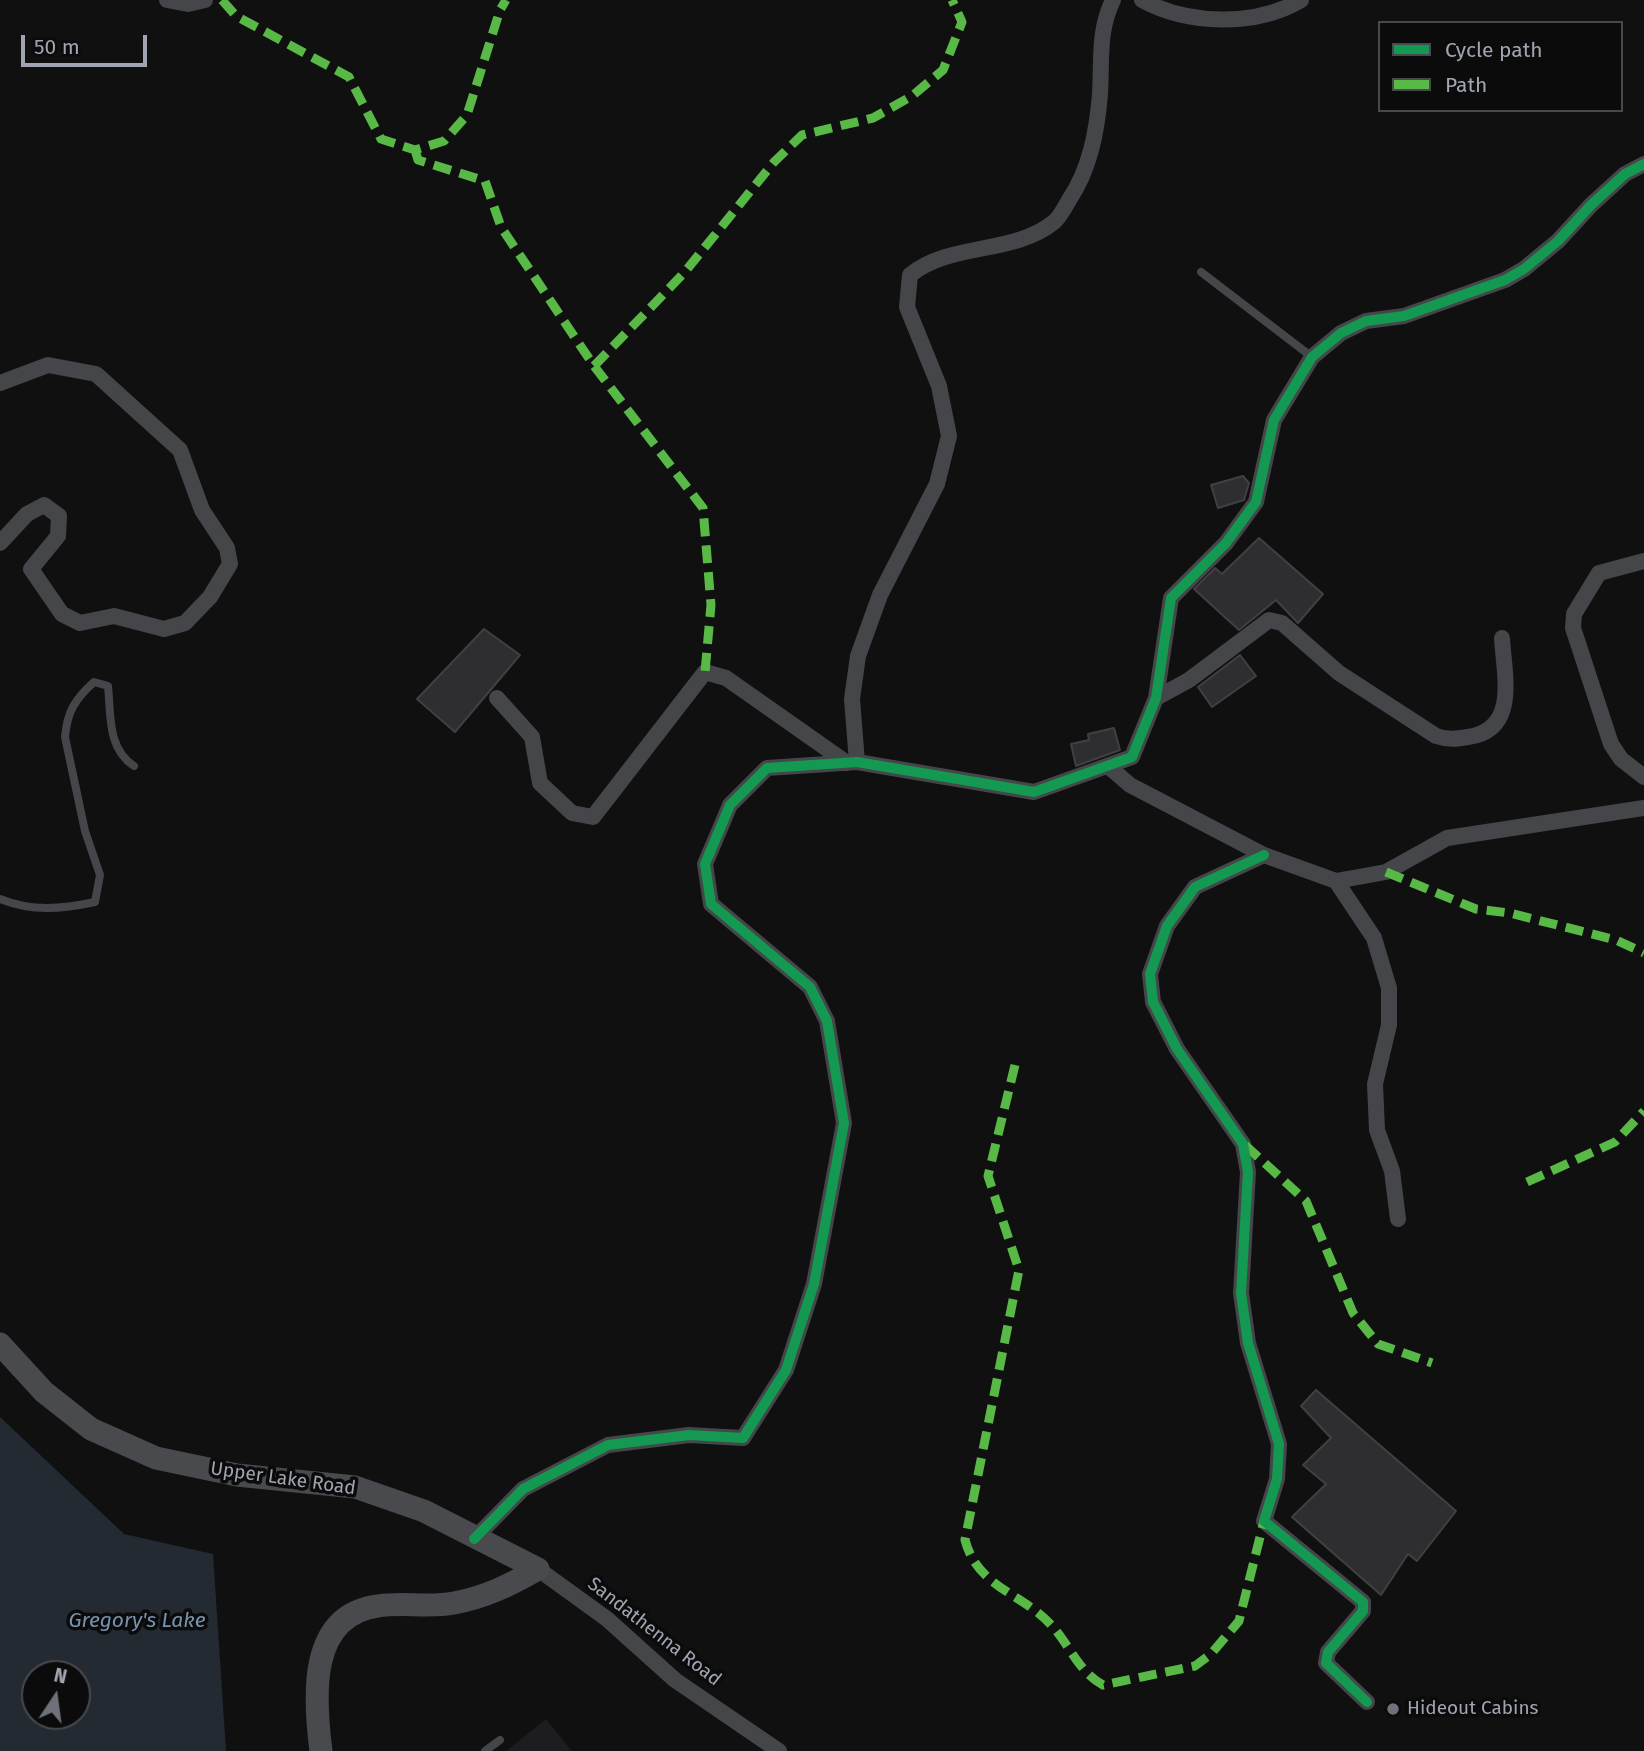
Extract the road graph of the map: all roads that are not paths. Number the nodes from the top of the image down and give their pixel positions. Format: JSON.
{"nodes":[{"id":1,"x":167,"y":0,"type":"edge"},
{"id":2,"x":205,"y":0,"type":"edge"},
{"id":3,"x":1113,"y":0,"type":"edge"},
{"id":4,"x":1142,"y":0,"type":"edge"},
{"id":5,"x":1301,"y":0,"type":"edge"},
{"id":6,"x":1644,"y":164,"type":"edge"},
{"id":7,"x":1201,"y":272,"type":"dead end"},
{"id":8,"x":1312,"y":357,"type":"junction"},
{"id":9,"x":0,"y":383,"type":"edge"},
{"id":10,"x":0,"y":543,"type":"edge"},
{"id":11,"x":1644,"y":561,"type":"edge"},
{"id":12,"x":1502,"y":638,"type":"dead end"},
{"id":13,"x":497,"y":698,"type":"dead end"},
{"id":14,"x":1156,"y":698,"type":"junction"},
{"id":15,"x":852,"y":762,"type":"junction"},
{"id":16,"x":134,"y":766,"type":"dead end"},
{"id":17,"x":1108,"y":766,"type":"junction"},
{"id":18,"x":1644,"y":777,"type":"edge"},
{"id":19,"x":1644,"y":807,"type":"edge"},
{"id":20,"x":1264,"y":855,"type":"junction"},
{"id":21,"x":1336,"y":881,"type":"junction"},
{"id":22,"x":0,"y":900,"type":"edge"},
{"id":23,"x":1398,"y":1219,"type":"dead end"},
{"id":24,"x":0,"y":1344,"type":"edge"},
{"id":25,"x":474,"y":1539,"type":"junction"},
{"id":26,"x":538,"y":1569,"type":"junction"},
{"id":27,"x":1367,"y":1702,"type":"dead end"},
{"id":28,"x":500,"y":1740,"type":"dead end"},
{"id":29,"x":321,"y":1751,"type":"edge"},
{"id":30,"x":485,"y":1751,"type":"edge"},
{"id":31,"x":779,"y":1751,"type":"edge"}],
"edges":[{"from":1,"to":2,"type":"street"},
{"from":3,"to":15,"type":"street"},
{"from":4,"to":5,"type":"street"},
{"from":6,"to":8,"type":"street"},
{"from":7,"to":8,"type":"lane"},
{"from":8,"to":14,"type":"street"},
{"from":9,"to":10,"type":"street"},
{"from":11,"to":18,"type":"street"},
{"from":12,"to":14,"type":"street"},
{"from":13,"to":15,"type":"street"},
{"from":14,"to":17,"type":"street"},
{"from":15,"to":17,"type":"street"},
{"from":15,"to":25,"type":"street"},
{"from":16,"to":22,"type":"lane"},
{"from":17,"to":20,"type":"street"},
{"from":19,"to":21,"type":"street"},
{"from":20,"to":21,"type":"street"},
{"from":20,"to":27,"type":"street"},
{"from":21,"to":23,"type":"street"},
{"from":24,"to":25,"type":"street","name":"Upper Lake Road"},
{"from":25,"to":26,"type":"street","name":"Upper Lake Road"},
{"from":26,"to":29,"type":"street"},
{"from":26,"to":31,"type":"street","name":"Sandathenna Road"},
{"from":28,"to":30,"type":"lane"}]}
